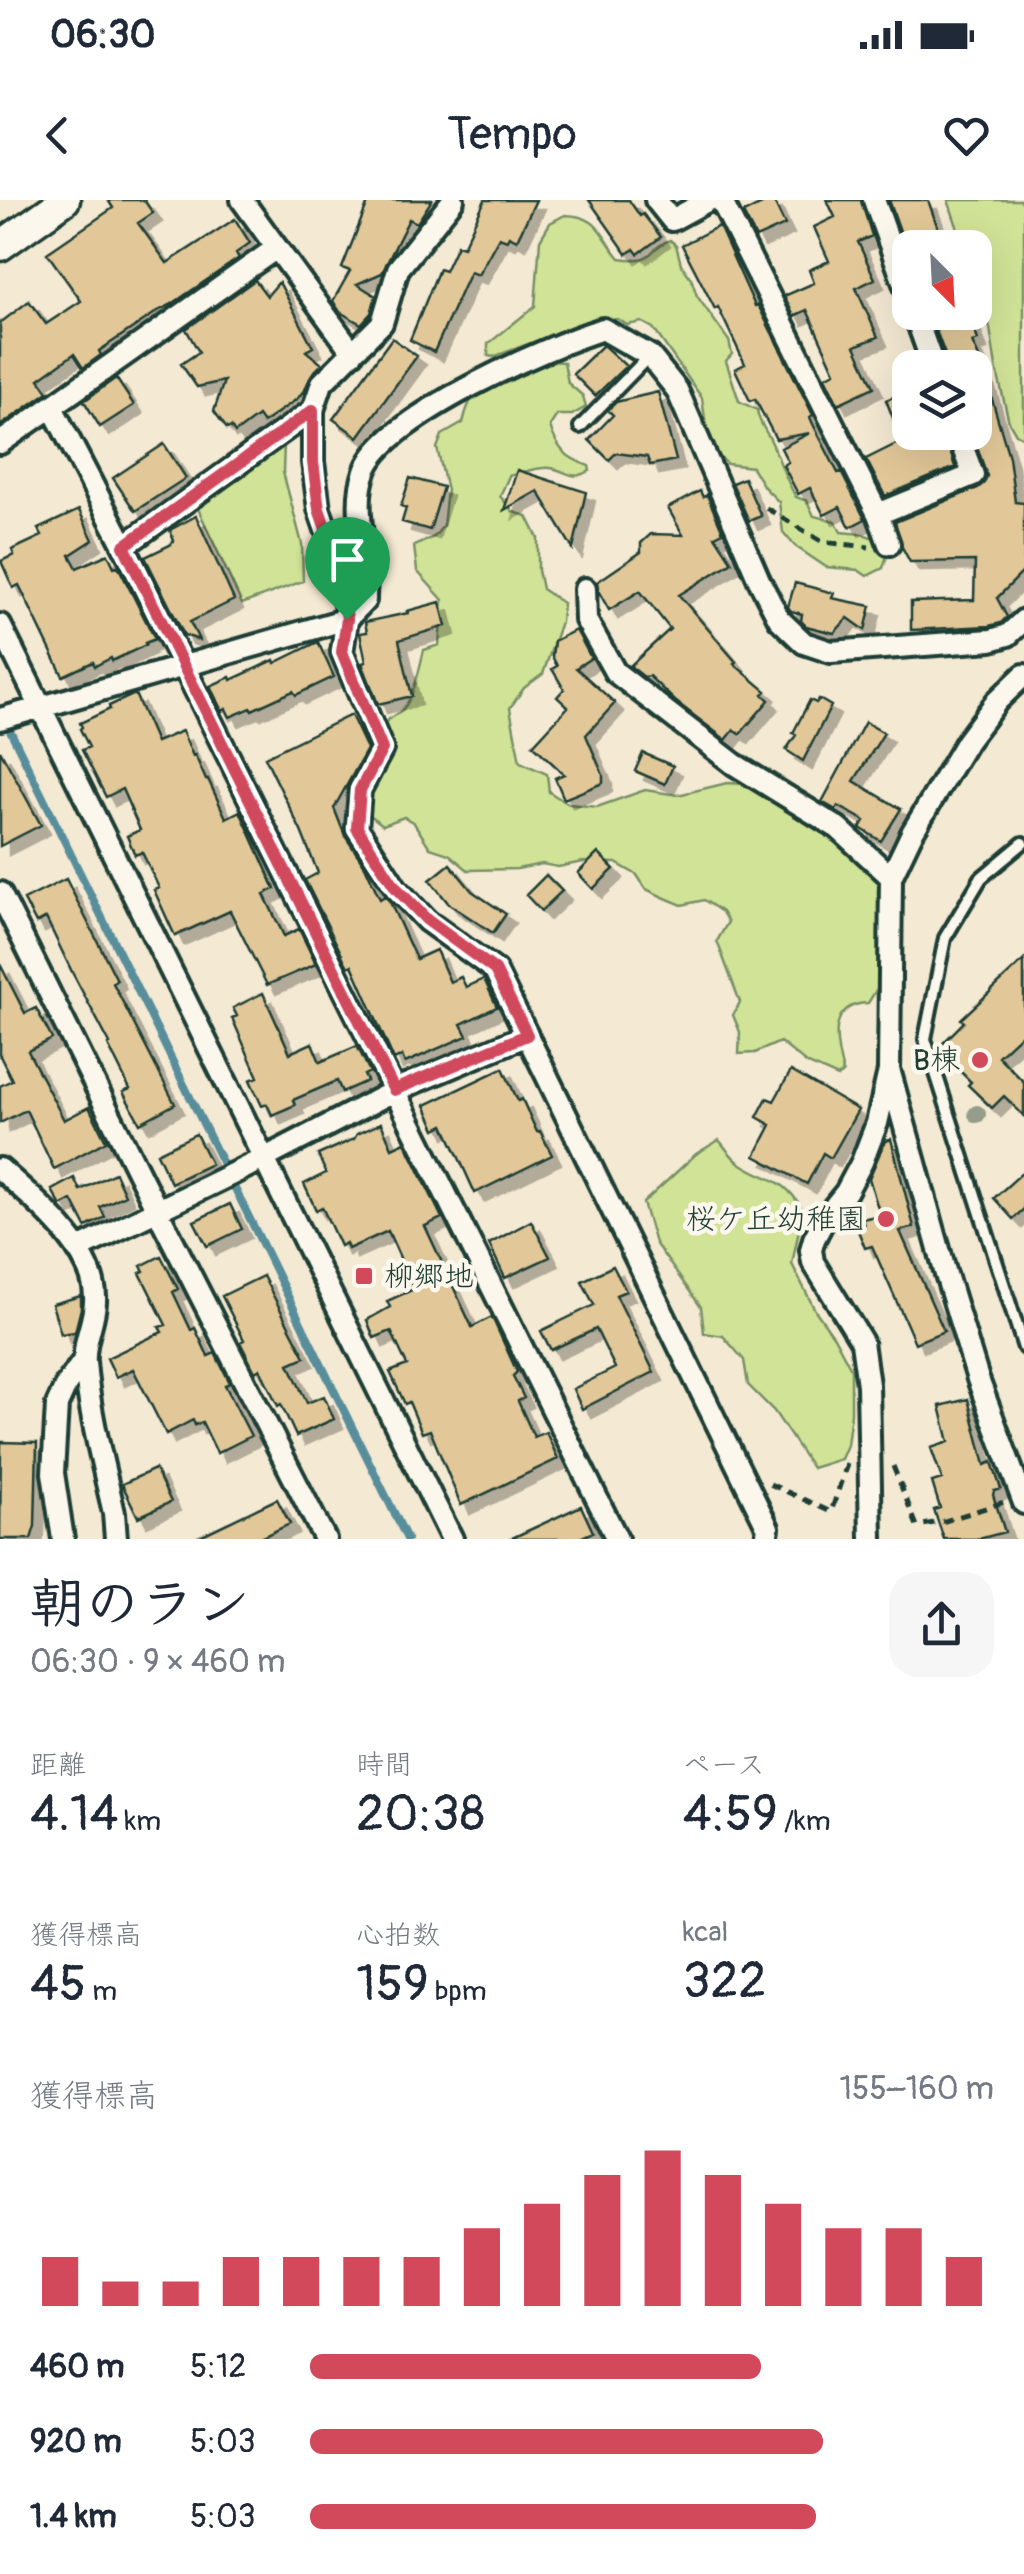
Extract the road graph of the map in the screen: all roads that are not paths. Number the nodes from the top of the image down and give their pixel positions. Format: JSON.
{"nodes":[{"id":1,"x":64,"y":200,"type":"edge"},
{"id":2,"x":242,"y":200,"type":"edge"},
{"id":3,"x":453,"y":200,"type":"edge"},
{"id":4,"x":656,"y":200,"type":"edge"},
{"id":5,"x":708,"y":200,"type":"edge"},
{"id":6,"x":720,"y":200,"type":"edge"},
{"id":7,"x":874,"y":200,"type":"edge"},
{"id":8,"x":0,"y":246,"type":"edge"},
{"id":9,"x":275,"y":248,"type":"junction"},
{"id":10,"x":892,"y":250,"type":"edge"},
{"id":11,"x":352,"y":353,"type":"junction"},
{"id":12,"x":650,"y":356,"type":"junction"},
{"id":13,"x":52,"y":407,"type":"junction"},
{"id":14,"x":313,"y":410,"type":"junction"},
{"id":15,"x":580,"y":427,"type":"dead end"},
{"id":16,"x":0,"y":443,"type":"edge"},
{"id":17,"x":964,"y":450,"type":"edge"},
{"id":18,"x":878,"y":514,"type":"junction"},
{"id":19,"x":890,"y":544,"type":"road end"},
{"id":20,"x":124,"y":546,"type":"junction"},
{"id":21,"x":585,"y":589,"type":"dead end"},
{"id":22,"x":347,"y":619,"type":"junction"},
{"id":23,"x":1024,"y":620,"type":"edge"},
{"id":24,"x":0,"y":625,"type":"edge"},
{"id":25,"x":182,"y":666,"type":"junction"},
{"id":26,"x":1024,"y":675,"type":"edge"},
{"id":27,"x":42,"y":706,"type":"junction"},
{"id":28,"x":0,"y":719,"type":"edge"},
{"id":29,"x":1024,"y":843,"type":"edge"},
{"id":30,"x":891,"y":877,"type":"junction"},
{"id":31,"x":0,"y":893,"type":"edge"},
{"id":32,"x":527,"y":1035,"type":"junction"},
{"id":33,"x":889,"y":1071,"type":"junction"},
{"id":34,"x":394,"y":1090,"type":"junction"},
{"id":35,"x":265,"y":1158,"type":"junction"},
{"id":36,"x":0,"y":1169,"type":"edge"},
{"id":37,"x":158,"y":1212,"type":"junction"},
{"id":38,"x":78,"y":1249,"type":"junction"},
{"id":39,"x":1024,"y":1348,"type":"edge"},
{"id":40,"x":84,"y":1360,"type":"junction"},
{"id":41,"x":1023,"y":1499,"type":"edge"},
{"id":42,"x":64,"y":1539,"type":"edge"},
{"id":43,"x":116,"y":1539,"type":"edge"},
{"id":44,"x":324,"y":1539,"type":"edge"},
{"id":45,"x":452,"y":1539,"type":"edge"},
{"id":46,"x":617,"y":1539,"type":"edge"},
{"id":47,"x":766,"y":1539,"type":"edge"},
{"id":48,"x":870,"y":1539,"type":"edge"}],
"edges":[{"from":1,"to":8,"type":"main road"},
{"from":2,"to":9,"type":"street"},
{"from":3,"to":11,"type":"street"},
{"from":4,"to":5,"type":"street"},
{"from":6,"to":18,"type":"street"},
{"from":7,"to":10,"type":"street"},
{"from":9,"to":11,"type":"street"},
{"from":9,"to":13,"type":"street"},
{"from":11,"to":14,"type":"street"},
{"from":12,"to":15,"type":"lane"},
{"from":12,"to":22,"type":"street"},
{"from":12,"to":23,"type":"street"},
{"from":13,"to":16,"type":"street"},
{"from":13,"to":20,"type":"street"},
{"from":14,"to":20,"type":"street"},
{"from":14,"to":22,"type":"street"},
{"from":17,"to":18,"type":"street"},
{"from":18,"to":19,"type":"street"},
{"from":20,"to":25,"type":"street"},
{"from":21,"to":30,"type":"street"},
{"from":22,"to":25,"type":"street"},
{"from":22,"to":32,"type":"street"},
{"from":24,"to":27,"type":"street"},
{"from":25,"to":27,"type":"street"},
{"from":25,"to":34,"type":"street"},
{"from":26,"to":30,"type":"street"},
{"from":27,"to":28,"type":"street"},
{"from":27,"to":35,"type":"street"},
{"from":29,"to":39,"type":"lane"},
{"from":30,"to":33,"type":"street"},
{"from":31,"to":37,"type":"street"},
{"from":32,"to":34,"type":"street"},
{"from":32,"to":47,"type":"street"},
{"from":33,"to":41,"type":"street"},
{"from":33,"to":48,"type":"street"},
{"from":34,"to":35,"type":"street"},
{"from":34,"to":46,"type":"street"},
{"from":35,"to":37,"type":"street"},
{"from":35,"to":45,"type":"street"},
{"from":36,"to":38,"type":"street"},
{"from":37,"to":38,"type":"street"},
{"from":37,"to":44,"type":"street"},
{"from":38,"to":40,"type":"street"},
{"from":40,"to":42,"type":"street"},
{"from":40,"to":43,"type":"street"}]}
